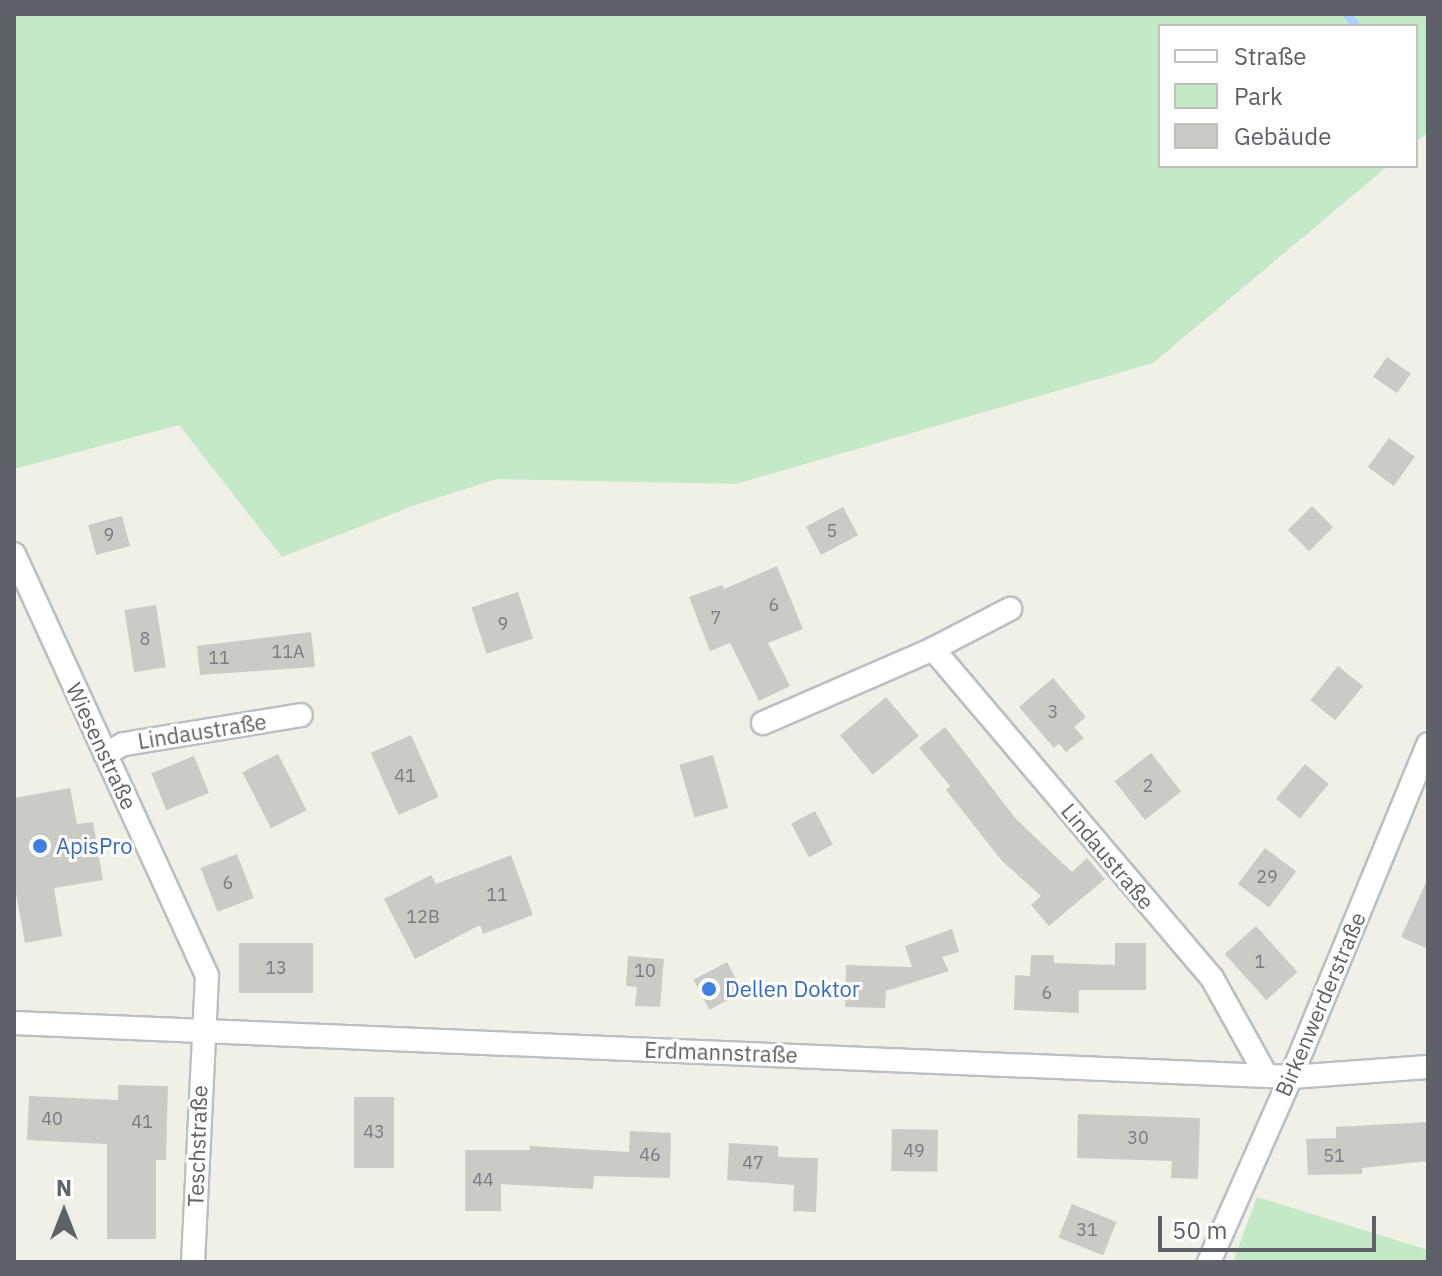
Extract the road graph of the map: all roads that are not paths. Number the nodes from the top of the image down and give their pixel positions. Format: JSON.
{"nodes":[{"id":1,"x":14,"y":554,"type":"edge"},
{"id":2,"x":1010,"y":609,"type":"dead end"},
{"id":3,"x":933,"y":649,"type":"junction"},
{"id":4,"x":301,"y":715,"type":"dead end"},
{"id":5,"x":763,"y":723,"type":"dead end"},
{"id":6,"x":1428,"y":744,"type":"edge"},
{"id":7,"x":105,"y":754,"type":"junction"},
{"id":8,"x":14,"y":1023,"type":"edge"},
{"id":9,"x":203,"y":1031,"type":"junction"},
{"id":10,"x":1428,"y":1067,"type":"edge"},
{"id":11,"x":1266,"y":1075,"type":"junction"},
{"id":12,"x":1291,"y":1077,"type":"junction"},
{"id":13,"x":193,"y":1262,"type":"edge"},
{"id":14,"x":1209,"y":1262,"type":"edge"}],
"edges":[{"from":1,"to":7,"type":"street","name":"Wiesenstraße"},
{"from":2,"to":3,"type":"street"},
{"from":3,"to":5,"type":"street"},
{"from":3,"to":11,"type":"street","name":"Lindaustraße"},
{"from":4,"to":7,"type":"street","name":"Lindaustraße"},
{"from":6,"to":12,"type":"street","name":"Birkenwerderstraße"},
{"from":7,"to":9,"type":"street","name":"Wiesenstraße"},
{"from":8,"to":9,"type":"street","name":"Erdmannstraße"},
{"from":9,"to":11,"type":"street","name":"Erdmannstraße"},
{"from":9,"to":13,"type":"street","name":"Teschstraße"},
{"from":10,"to":12,"type":"street","name":"Erdmannstraße"},
{"from":11,"to":12,"type":"street","name":"Erdmannstraße"},
{"from":12,"to":14,"type":"street","name":"Birkenwerderstraße"}]}
